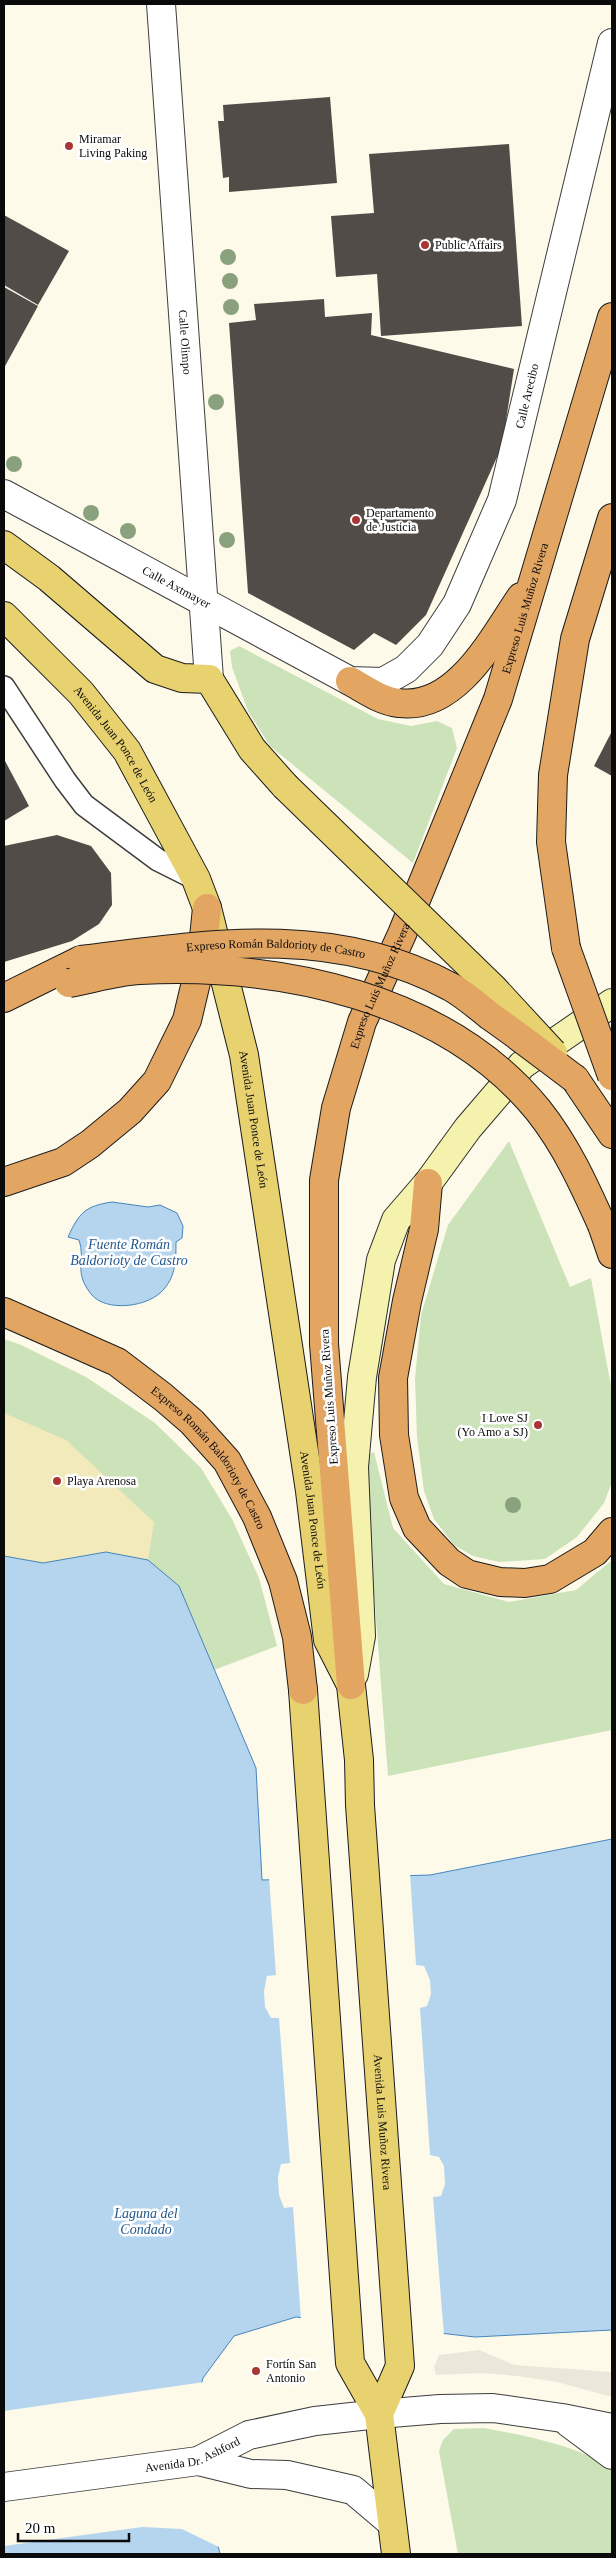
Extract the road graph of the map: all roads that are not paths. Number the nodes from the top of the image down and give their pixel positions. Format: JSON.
{"nodes":[{"id":1,"x":161,"y":4,"type":"edge"},
{"id":2,"x":612,"y":43,"type":"edge"},
{"id":3,"x":612,"y":317,"type":"edge"},
{"id":4,"x":4,"y":494,"type":"edge"},
{"id":5,"x":612,"y":518,"type":"edge"},
{"id":6,"x":4,"y":546,"type":"edge"},
{"id":7,"x":535,"y":575,"type":"junction"},
{"id":8,"x":202,"y":600,"type":"junction"},
{"id":9,"x":4,"y":616,"type":"edge"},
{"id":10,"x":209,"y":679,"type":"junction"},
{"id":11,"x":350,"y":681,"type":"junction"},
{"id":12,"x":4,"y":687,"type":"edge"},
{"id":13,"x":196,"y":879,"type":"junction"},
{"id":14,"x":207,"y":908,"type":"junction"},
{"id":15,"x":75,"y":971,"type":"junction"},
{"id":16,"x":4,"y":999,"type":"edge"},
{"id":17,"x":612,"y":1003,"type":"edge"},
{"id":18,"x":612,"y":1076,"type":"edge"},
{"id":19,"x":575,"y":1079,"type":"junction"},
{"id":20,"x":612,"y":1134,"type":"edge"},
{"id":21,"x":4,"y":1182,"type":"edge"},
{"id":22,"x":428,"y":1183,"type":"junction"},
{"id":23,"x":612,"y":1254,"type":"edge"},
{"id":24,"x":4,"y":1312,"type":"edge"},
{"id":25,"x":612,"y":1532,"type":"edge"},
{"id":26,"x":351,"y":1685,"type":"junction"},
{"id":27,"x":303,"y":1690,"type":"joint"},
{"id":28,"x":379,"y":2414,"type":"junction"},
{"id":29,"x":562,"y":2418,"type":"junction"},
{"id":30,"x":612,"y":2428,"type":"edge"},
{"id":31,"x":612,"y":2455,"type":"edge"},
{"id":32,"x":198,"y":2461,"type":"junction"},
{"id":33,"x":4,"y":2487,"type":"edge"},
{"id":34,"x":392,"y":2523,"type":"junction"},
{"id":35,"x":396,"y":2554,"type":"edge"}],
"edges":[{"from":1,"to":8,"type":"street","name":"Calle Olimpo"},
{"from":2,"to":11,"type":"street","name":"Calle Arecibo"},
{"from":3,"to":7,"type":"highway","name":"Expreso Luis Muñoz Rivera"},
{"from":4,"to":8,"type":"street","name":"Calle Axtmayer"},
{"from":5,"to":18,"type":"highway","bridge":true},
{"from":6,"to":10,"type":"main road"},
{"from":7,"to":11,"type":"highway"},
{"from":7,"to":26,"type":"highway","name":"Expreso Luis Muñoz Rivera"},
{"from":8,"to":10,"type":"street","name":"Calle Olimpo"},
{"from":8,"to":11,"type":"street","name":"Calle Axtmayer"},
{"from":9,"to":13,"type":"main road","name":"Avenida Juan Ponce de León"},
{"from":10,"to":19,"type":"main road","bridge":true},
{"from":12,"to":13,"type":"lane"},
{"from":13,"to":14,"type":"main road","name":"Avenida Juan Ponce de León"},
{"from":14,"to":21,"type":"highway"},
{"from":14,"to":26,"type":"main road","name":"Avenida Juan Ponce de León"},
{"from":15,"to":16,"type":"highway"},
{"from":15,"to":19,"type":"highway","name":"Expreso Román Baldorioty de Castro","bridge":true},
{"from":15,"to":23,"type":"highway","bridge":true},
{"from":17,"to":22,"type":"main road"},
{"from":19,"to":20,"type":"highway","name":"Expreso Román Baldorioty de Castro"},
{"from":22,"to":25,"type":"highway"},
{"from":22,"to":26,"type":"main road"},
{"from":24,"to":27,"type":"highway","name":"Expreso Román Baldorioty de Castro"},
{"from":26,"to":28,"type":"main road","name":"Avenida Luis Muñoz Rivera"},
{"from":27,"to":28,"type":"main road"},
{"from":28,"to":29,"type":"street","name":"Avenida Dr. Ashford"},
{"from":28,"to":32,"type":"street","name":"Avenida Dr. Ashford"},
{"from":28,"to":34,"type":"main road"},
{"from":29,"to":30,"type":"street","name":"Avenida Dr. Ashford"},
{"from":29,"to":31,"type":"street"},
{"from":32,"to":33,"type":"street","name":"Avenida Dr. Ashford"},
{"from":32,"to":34,"type":"street"},
{"from":34,"to":35,"type":"main road"}]}
